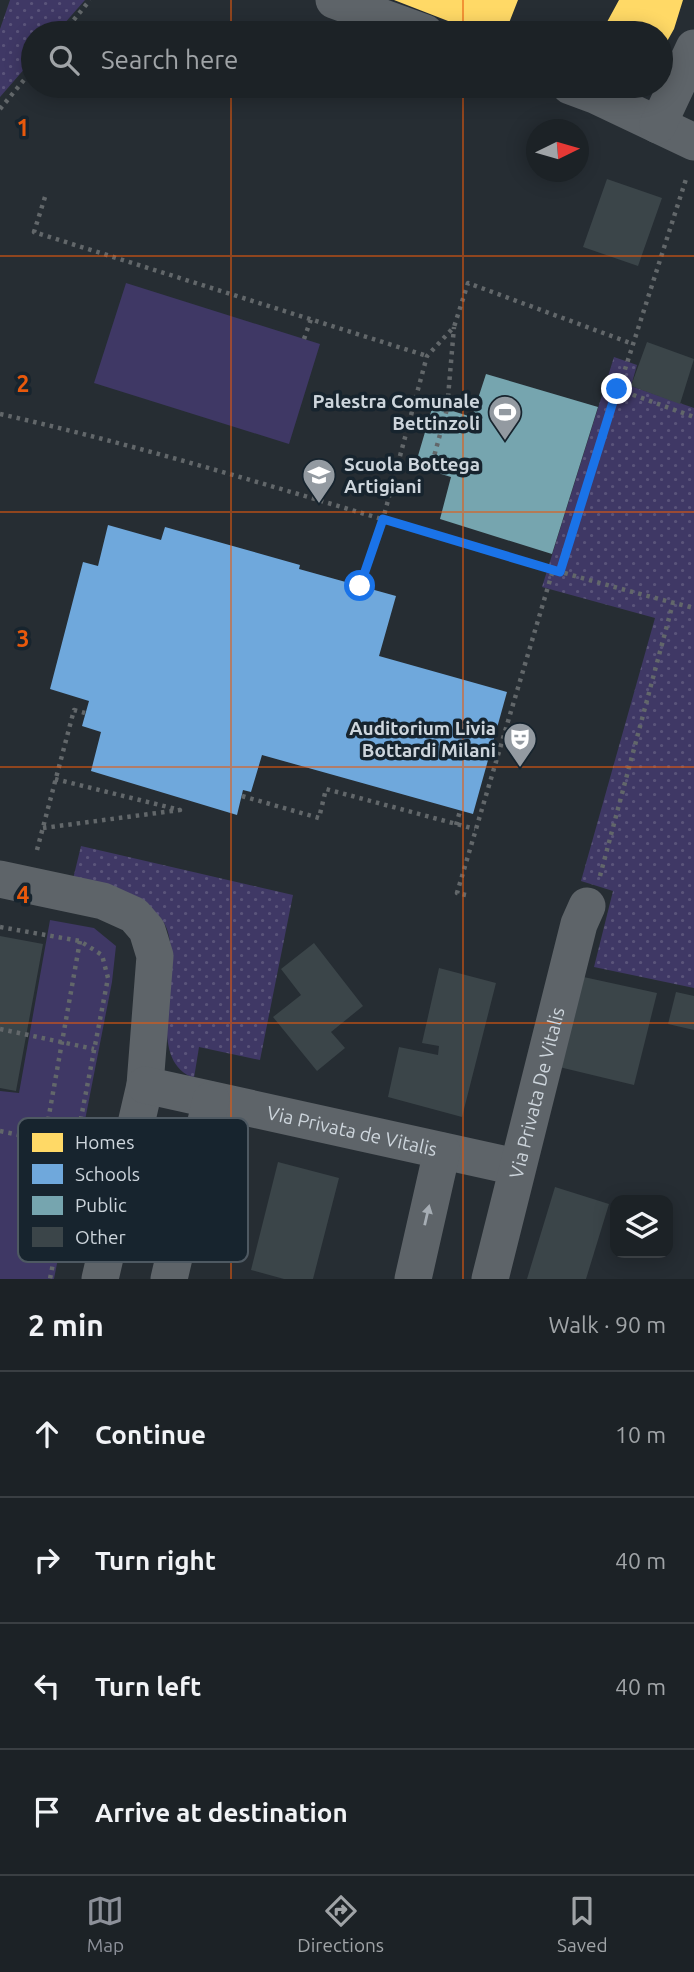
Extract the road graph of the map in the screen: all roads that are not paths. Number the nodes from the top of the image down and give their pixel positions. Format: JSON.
{"nodes":[{"id":1,"x":334,"y":0,"type":"edge"},
{"id":2,"x":392,"y":21,"type":"edge"},
{"id":3,"x":694,"y":48,"type":"edge"},
{"id":4,"x":673,"y":93,"type":"edge"},
{"id":5,"x":601,"y":98,"type":"edge"},
{"id":6,"x":671,"y":98,"type":"edge"},
{"id":7,"x":658,"y":125,"type":"junction"},
{"id":8,"x":692,"y":155,"type":"edge"},
{"id":9,"x":0,"y":879,"type":"edge"},
{"id":10,"x":587,"y":906,"type":"road end"},
{"id":11,"x":145,"y":1085,"type":"junction"},
{"id":12,"x":211,"y":1100,"type":"junction"},
{"id":13,"x":137,"y":1118,"type":"edge"},
{"id":14,"x":207,"y":1118,"type":"edge"},
{"id":15,"x":442,"y":1151,"type":"junction"},
{"id":16,"x":516,"y":1167,"type":"junction"},
{"id":17,"x":412,"y":1279,"type":"edge"},
{"id":18,"x":490,"y":1279,"type":"edge"}],
"edges":[{"from":1,"to":2,"type":"street"},
{"from":3,"to":4,"type":"street"},
{"from":5,"to":7,"type":"street"},
{"from":6,"to":7,"type":"street"},
{"from":7,"to":8,"type":"street"},
{"from":9,"to":11,"type":"street"},
{"from":10,"to":16,"type":"street","name":"Via Privata De Vitalis"},
{"from":11,"to":12,"type":"street","name":"Via Privata de Vitalis"},
{"from":11,"to":13,"type":"street"},
{"from":12,"to":14,"type":"street"},
{"from":12,"to":15,"type":"street","name":"Via Privata de Vitalis"},
{"from":15,"to":16,"type":"street","name":"Via Privata de Vitalis"},
{"from":17,"to":15,"type":"street","name":"Via Privata De Vitalis","one_way":true},
{"from":16,"to":18,"type":"street","name":"Via Privata De Vitalis"}]}
